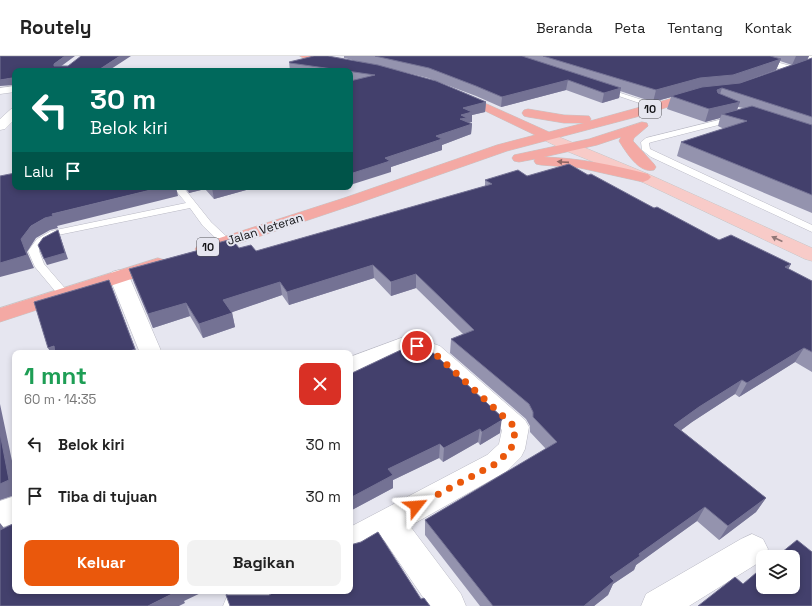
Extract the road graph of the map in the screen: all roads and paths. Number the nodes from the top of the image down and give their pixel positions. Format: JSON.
{"nodes":[{"id":1,"x":305,"y":56,"type":"edge"},
{"id":2,"x":336,"y":56,"type":"edge"},
{"id":3,"x":742,"y":56,"type":"edge"},
{"id":4,"x":805,"y":63,"type":"edge"},
{"id":5,"x":771,"y":76,"type":"edge"},
{"id":6,"x":599,"y":87,"type":"edge"},
{"id":7,"x":12,"y":89,"type":"edge"},
{"id":8,"x":0,"y":91,"type":"edge"},
{"id":9,"x":479,"y":92,"type":"edge"},
{"id":10,"x":711,"y":93,"type":"edge"},
{"id":11,"x":660,"y":107,"type":"junction"},
{"id":12,"x":740,"y":112,"type":"edge"},
{"id":13,"x":502,"y":114,"type":"junction"},
{"id":14,"x":636,"y":114,"type":"junction"},
{"id":15,"x":12,"y":115,"type":"edge"},
{"id":16,"x":657,"y":122,"type":"dead end"},
{"id":17,"x":0,"y":126,"type":"edge"},
{"id":18,"x":644,"y":126,"type":"junction"},
{"id":19,"x":569,"y":130,"type":"junction"},
{"id":20,"x":547,"y":136,"type":"junction"},
{"id":21,"x":592,"y":142,"type":"junction"},
{"id":22,"x":569,"y":147,"type":"junction"},
{"id":23,"x":502,"y":148,"type":"junction"},
{"id":24,"x":497,"y":162,"type":"junction"},
{"id":25,"x":646,"y":172,"type":"junction"},
{"id":26,"x":415,"y":178,"type":"junction"},
{"id":27,"x":180,"y":190,"type":"edge"},
{"id":28,"x":192,"y":205,"type":"junction"},
{"id":29,"x":812,"y":229,"type":"edge"},
{"id":30,"x":812,"y":239,"type":"edge"},
{"id":31,"x":225,"y":241,"type":"junction"},
{"id":32,"x":812,"y":255,"type":"edge"},
{"id":33,"x":119,"y":276,"type":"junction"},
{"id":34,"x":64,"y":294,"type":"junction"},
{"id":35,"x":0,"y":315,"type":"edge"},
{"id":36,"x":150,"y":350,"type":"edge"},
{"id":37,"x":353,"y":365,"type":"edge"},
{"id":38,"x":12,"y":510,"type":"edge"},
{"id":39,"x":0,"y":515,"type":"edge"},
{"id":40,"x":388,"y":521,"type":"junction"},
{"id":41,"x":353,"y":541,"type":"edge"},
{"id":42,"x":752,"y":549,"type":"dead end"},
{"id":43,"x":261,"y":594,"type":"edge"},
{"id":44,"x":240,"y":606,"type":"edge"},
{"id":45,"x":449,"y":606,"type":"edge"},
{"id":46,"x":658,"y":606,"type":"edge"}],
"edges":[{"from":1,"to":2,"type":"highway"},
{"from":3,"to":4,"type":"street"},
{"from":4,"to":5,"type":"highway"},
{"from":6,"to":11,"type":"lane"},
{"from":7,"to":8,"type":"street"},
{"from":9,"to":13,"type":"highway"},
{"from":10,"to":11,"type":"highway","number":"10"},
{"from":11,"to":14,"type":"highway","number":"10"},
{"from":12,"to":29,"type":"lane"},
{"from":13,"to":20,"type":"highway"},
{"from":13,"to":23,"type":"highway"},
{"from":14,"to":19,"type":"highway","number":"10"},
{"from":14,"to":19,"type":"highway"},
{"from":15,"to":17,"type":"street"},
{"from":16,"to":18,"type":"highway","number":"10"},
{"from":18,"to":21,"type":"highway","number":"10"},
{"from":18,"to":25,"type":"highway"},
{"from":19,"to":20,"type":"highway","number":"10"},
{"from":19,"to":21,"type":"main road"},
{"from":20,"to":22,"type":"main road"},
{"from":20,"to":23,"type":"highway","name":"Jalan Veteran","number":"10"},
{"from":21,"to":22,"type":"highway","number":"10"},
{"from":21,"to":25,"type":"main road"},
{"from":22,"to":24,"type":"highway","name":"Jalan Veteran","number":"10"},
{"from":22,"to":25,"type":"main road"},
{"from":23,"to":26,"type":"highway","name":"Jalan Veteran","number":"10"},
{"from":25,"to":24,"type":"highway","one_way":true},
{"from":24,"to":26,"type":"highway","name":"Jalan Veteran","number":"10"},
{"from":25,"to":30,"type":"main road"},
{"from":32,"to":25,"type":"main road","one_way":true},
{"from":26,"to":31,"type":"highway","name":"Jalan Veteran","number":"10"},
{"from":27,"to":28,"type":"lane"},
{"from":28,"to":31,"type":"lane"},
{"from":28,"to":34,"type":"lane"},
{"from":31,"to":33,"type":"highway","name":"Jalan Veteran","number":"10"},
{"from":33,"to":34,"type":"highway","name":"Jalan Veteran","number":"10"},
{"from":33,"to":36,"type":"street"},
{"from":34,"to":35,"type":"highway","name":"Jalan Veteran","number":"10"},
{"from":37,"to":40,"type":"street"},
{"from":38,"to":39,"type":"street"},
{"from":40,"to":41,"type":"street"},
{"from":40,"to":45,"type":"street"},
{"from":42,"to":46,"type":"street"},
{"from":43,"to":44,"type":"street"}]}
